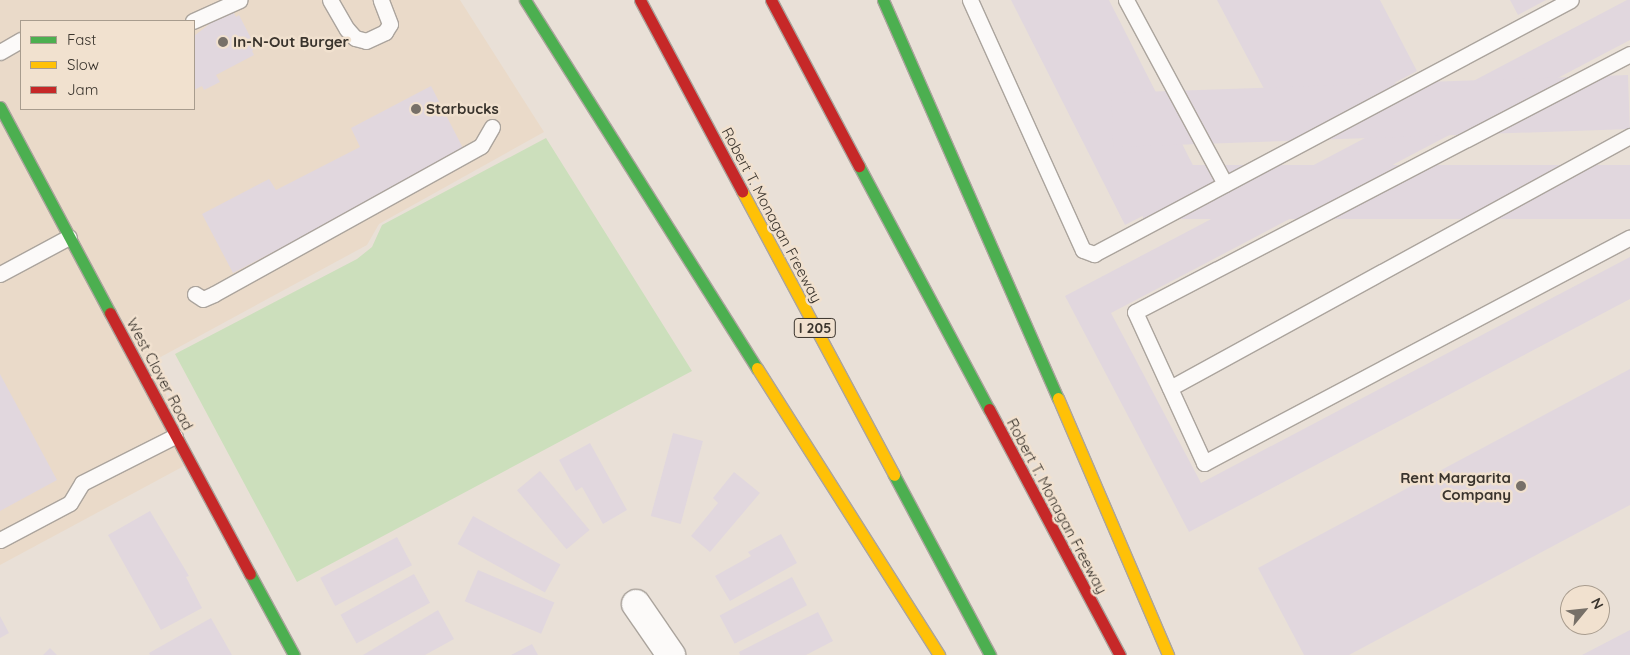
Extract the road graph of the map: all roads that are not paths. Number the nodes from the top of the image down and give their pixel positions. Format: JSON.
{"nodes":[{"id":1,"x":240,"y":0,"type":"edge"},
{"id":2,"x":330,"y":0,"type":"edge"},
{"id":3,"x":382,"y":0,"type":"edge"},
{"id":4,"x":525,"y":0,"type":"edge"},
{"id":5,"x":640,"y":0,"type":"edge"},
{"id":6,"x":770,"y":0,"type":"edge"},
{"id":7,"x":883,"y":0,"type":"edge"},
{"id":8,"x":970,"y":0,"type":"edge"},
{"id":9,"x":1126,"y":0,"type":"edge"},
{"id":10,"x":1571,"y":0,"type":"edge"},
{"id":11,"x":195,"y":20,"type":"edge"},
{"id":12,"x":20,"y":41,"type":"edge"},
{"id":13,"x":0,"y":52,"type":"edge"},
{"id":14,"x":1630,"y":54,"type":"edge"},
{"id":15,"x":0,"y":107,"type":"edge"},
{"id":16,"x":492,"y":127,"type":"dead end"},
{"id":17,"x":1630,"y":136,"type":"edge"},
{"id":18,"x":1225,"y":184,"type":"junction"},
{"id":19,"x":70,"y":237,"type":"junction"},
{"id":20,"x":1630,"y":237,"type":"edge"},
{"id":21,"x":0,"y":274,"type":"edge"},
{"id":22,"x":195,"y":294,"type":"dead end"},
{"id":23,"x":1170,"y":388,"type":"junction"},
{"id":24,"x":175,"y":436,"type":"junction"},
{"id":25,"x":0,"y":540,"type":"edge"},
{"id":26,"x":636,"y":604,"type":"dead end"},
{"id":27,"x":294,"y":655,"type":"edge"},
{"id":28,"x":671,"y":655,"type":"edge"},
{"id":29,"x":939,"y":655,"type":"edge"},
{"id":30,"x":990,"y":655,"type":"edge"},
{"id":31,"x":1120,"y":655,"type":"edge"},
{"id":32,"x":1168,"y":655,"type":"edge"}],
"edges":[{"from":1,"to":11,"type":"lane"},
{"from":2,"to":3,"type":"lane"},
{"from":4,"to":29,"type":"main road"},
{"from":5,"to":30,"type":"main road","name":"Robert T. Monagan Freeway","number":"I 205"},
{"from":6,"to":31,"type":"main road","name":"Robert T. Monagan Freeway"},
{"from":7,"to":32,"type":"main road"},
{"from":8,"to":18,"type":"lane"},
{"from":9,"to":18,"type":"lane"},
{"from":10,"to":18,"type":"lane"},
{"from":12,"to":13,"type":"lane"},
{"from":14,"to":23,"type":"lane"},
{"from":15,"to":19,"type":"main road","name":"West Clover Road"},
{"from":16,"to":22,"type":"lane"},
{"from":17,"to":23,"type":"lane"},
{"from":19,"to":21,"type":"lane"},
{"from":19,"to":24,"type":"main road","name":"West Clover Road"},
{"from":20,"to":23,"type":"lane"},
{"from":24,"to":25,"type":"lane"},
{"from":24,"to":27,"type":"main road","name":"West Clover Road"},
{"from":26,"to":28,"type":"street"}]}
